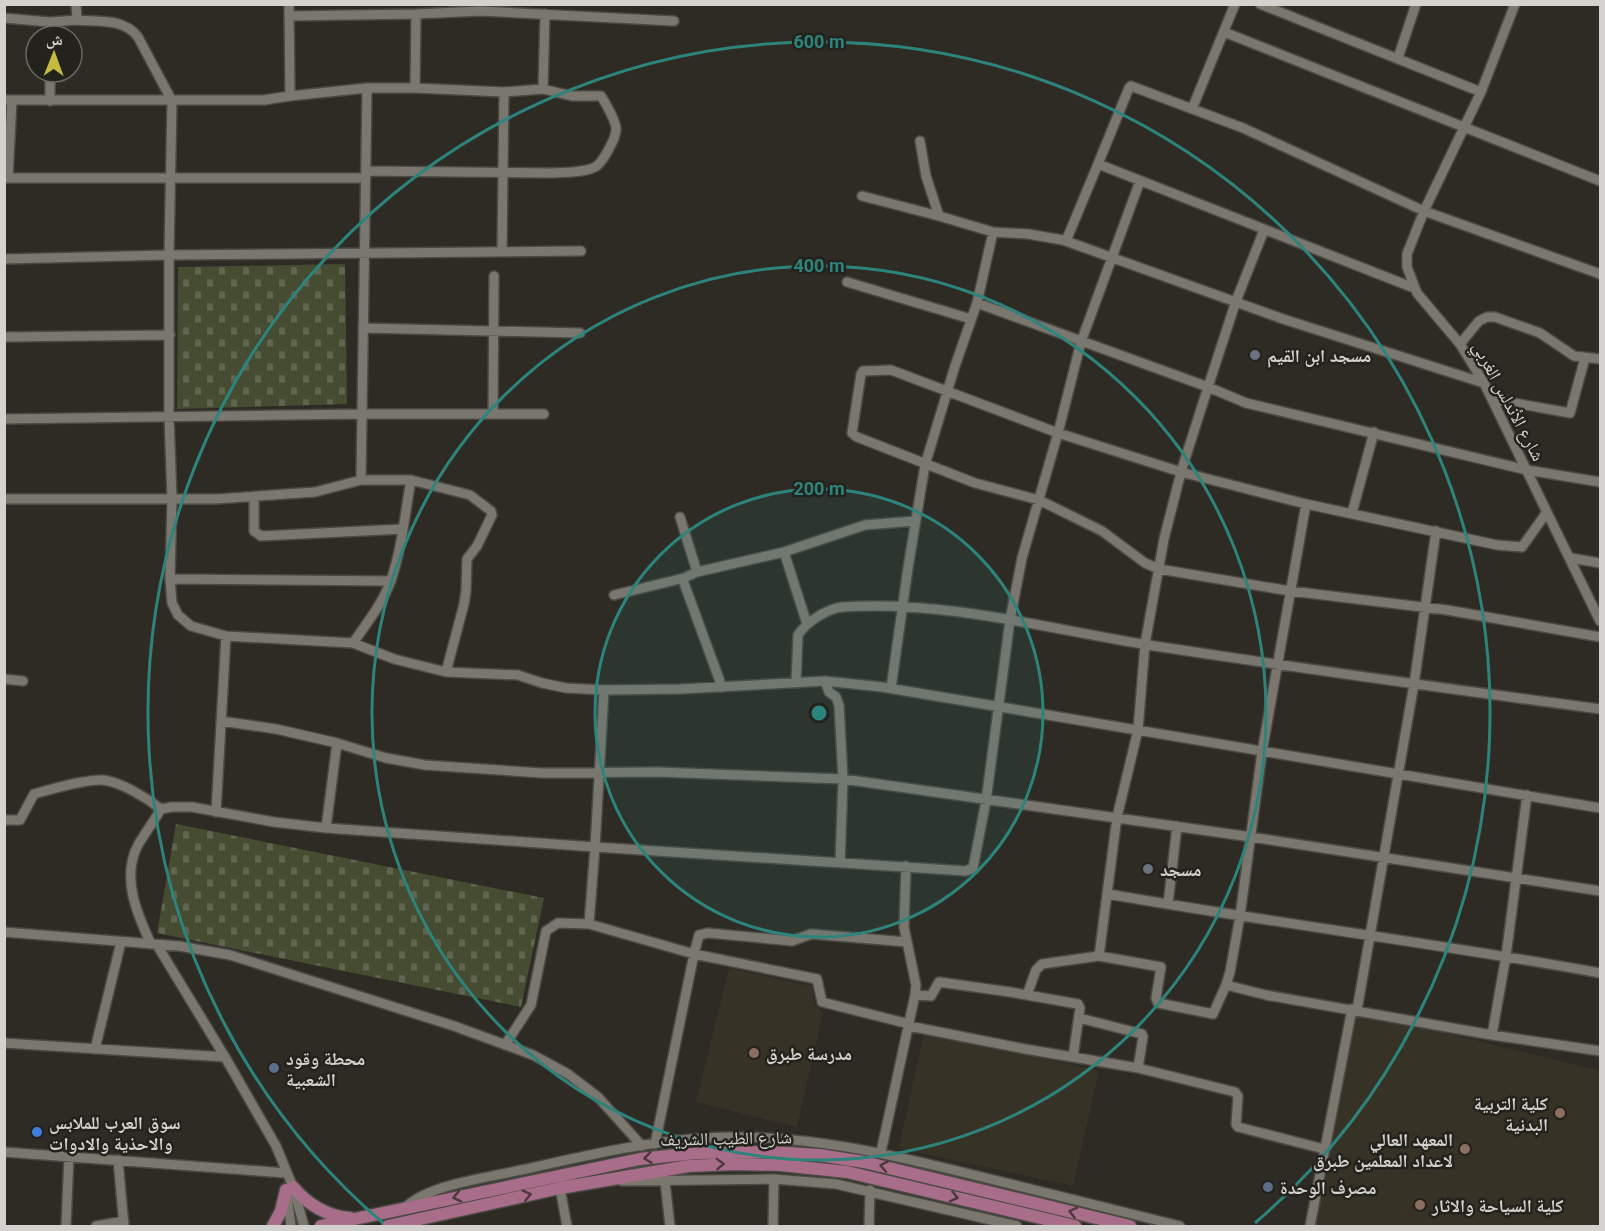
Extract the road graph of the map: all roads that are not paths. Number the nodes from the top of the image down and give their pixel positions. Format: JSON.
{"nodes":[{"id":1,"x":76,"y":4,"type":"edge"},
{"id":2,"x":289,"y":4,"type":"edge"},
{"id":3,"x":1236,"y":4,"type":"edge"},
{"id":4,"x":1260,"y":4,"type":"edge"},
{"id":5,"x":1416,"y":4,"type":"edge"},
{"id":6,"x":1515,"y":4,"type":"edge"},
{"id":7,"x":416,"y":14,"type":"junction"},
{"id":8,"x":545,"y":14,"type":"junction"},
{"id":9,"x":289,"y":16,"type":"junction"},
{"id":10,"x":4,"y":18,"type":"edge"},
{"id":11,"x":78,"y":20,"type":"junction"},
{"id":12,"x":674,"y":21,"type":"dead end"},
{"id":13,"x":50,"y":22,"type":"joint"},
{"id":14,"x":1224,"y":32,"type":"junction"},
{"id":15,"x":1398,"y":58,"type":"junction"},
{"id":16,"x":50,"y":84,"type":"edge"},
{"id":17,"x":367,"y":88,"type":"junction"},
{"id":18,"x":415,"y":88,"type":"junction"},
{"id":19,"x":543,"y":89,"type":"junction"},
{"id":20,"x":504,"y":92,"type":"junction"},
{"id":21,"x":1481,"y":92,"type":"junction"},
{"id":22,"x":290,"y":96,"type":"junction"},
{"id":23,"x":8,"y":100,"type":"edge"},
{"id":24,"x":50,"y":101,"type":"junction"},
{"id":25,"x":172,"y":101,"type":"junction"},
{"id":26,"x":1192,"y":109,"type":"junction"},
{"id":27,"x":1464,"y":127,"type":"junction"},
{"id":28,"x":921,"y":141,"type":"dead end"},
{"id":29,"x":1098,"y":164,"type":"junction"},
{"id":30,"x":502,"y":172,"type":"junction"},
{"id":31,"x":366,"y":174,"type":"junction"},
{"id":32,"x":6,"y":178,"type":"edge"},
{"id":33,"x":171,"y":178,"type":"junction"},
{"id":34,"x":1140,"y":181,"type":"junction"},
{"id":35,"x":1600,"y":181,"type":"edge"},
{"id":36,"x":862,"y":196,"type":"dead end"},
{"id":37,"x":1424,"y":211,"type":"junction"},
{"id":38,"x":939,"y":216,"type":"junction"},
{"id":39,"x":1264,"y":230,"type":"junction"},
{"id":40,"x":993,"y":232,"type":"junction"},
{"id":41,"x":1066,"y":241,"type":"junction"},
{"id":42,"x":502,"y":251,"type":"junction"},
{"id":43,"x":581,"y":251,"type":"dead end"},
{"id":44,"x":364,"y":254,"type":"junction"},
{"id":45,"x":169,"y":255,"type":"junction"},
{"id":46,"x":1111,"y":258,"type":"junction"},
{"id":47,"x":4,"y":259,"type":"edge"},
{"id":48,"x":1600,"y":274,"type":"edge"},
{"id":49,"x":494,"y":276,"type":"dead end"},
{"id":50,"x":847,"y":282,"type":"dead end"},
{"id":51,"x":1414,"y":288,"type":"junction"},
{"id":52,"x":1236,"y":301,"type":"junction"},
{"id":53,"x":977,"y":303,"type":"junction"},
{"id":54,"x":971,"y":319,"type":"junction"},
{"id":55,"x":363,"y":328,"type":"junction"},
{"id":56,"x":493,"y":332,"type":"junction"},
{"id":57,"x":580,"y":333,"type":"dead end"},
{"id":58,"x":170,"y":335,"type":"junction"},
{"id":59,"x":4,"y":337,"type":"edge"},
{"id":60,"x":1081,"y":342,"type":"junction"},
{"id":61,"x":1460,"y":344,"type":"junction"},
{"id":62,"x":1585,"y":358,"type":"junction"},
{"id":63,"x":1600,"y":359,"type":"edge"},
{"id":64,"x":1484,"y":383,"type":"junction"},
{"id":65,"x":1208,"y":387,"type":"junction"},
{"id":66,"x":948,"y":391,"type":"junction"},
{"id":67,"x":1492,"y":399,"type":"junction"},
{"id":68,"x":361,"y":414,"type":"junction"},
{"id":69,"x":493,"y":414,"type":"junction"},
{"id":70,"x":544,"y":414,"type":"dead end"},
{"id":71,"x":169,"y":416,"type":"junction"},
{"id":72,"x":4,"y":418,"type":"edge"},
{"id":73,"x":1374,"y":432,"type":"junction"},
{"id":74,"x":1058,"y":433,"type":"junction"},
{"id":75,"x":925,"y":465,"type":"junction"},
{"id":76,"x":1527,"y":470,"type":"junction"},
{"id":77,"x":1181,"y":472,"type":"junction"},
{"id":78,"x":361,"y":480,"type":"junction"},
{"id":79,"x":411,"y":480,"type":"junction"},
{"id":80,"x":1600,"y":482,"type":"edge"},
{"id":81,"x":254,"y":497,"type":"junction"},
{"id":82,"x":4,"y":499,"type":"edge"},
{"id":83,"x":172,"y":499,"type":"junction"},
{"id":84,"x":1039,"y":500,"type":"junction"},
{"id":85,"x":1306,"y":504,"type":"junction"},
{"id":86,"x":1547,"y":512,"type":"junction"},
{"id":87,"x":1352,"y":513,"type":"junction"},
{"id":88,"x":680,"y":517,"type":"dead end"},
{"id":89,"x":915,"y":521,"type":"junction"},
{"id":90,"x":403,"y":529,"type":"junction"},
{"id":91,"x":1436,"y":531,"type":"junction"},
{"id":92,"x":784,"y":552,"type":"junction"},
{"id":93,"x":1570,"y":558,"type":"junction"},
{"id":94,"x":1600,"y":562,"type":"edge"},
{"id":95,"x":1159,"y":569,"type":"junction"},
{"id":96,"x":697,"y":572,"type":"junction"},
{"id":97,"x":684,"y":578,"type":"junction"},
{"id":98,"x":170,"y":579,"type":"junction"},
{"id":99,"x":391,"y":581,"type":"junction"},
{"id":100,"x":1290,"y":591,"type":"junction"},
{"id":101,"x":614,"y":595,"type":"dead end"},
{"id":102,"x":903,"y":606,"type":"junction"},
{"id":103,"x":1424,"y":608,"type":"junction"},
{"id":104,"x":1010,"y":621,"type":"junction"},
{"id":105,"x":1600,"y":621,"type":"edge"},
{"id":106,"x":807,"y":624,"type":"junction"},
{"id":107,"x":226,"y":636,"type":"junction"},
{"id":108,"x":1600,"y":637,"type":"edge"},
{"id":109,"x":353,"y":643,"type":"junction"},
{"id":110,"x":1145,"y":644,"type":"junction"},
{"id":111,"x":1277,"y":664,"type":"junction"},
{"id":112,"x":446,"y":672,"type":"junction"},
{"id":113,"x":4,"y":679,"type":"edge"},
{"id":114,"x":23,"y":681,"type":"dead end"},
{"id":115,"x":825,"y":681,"type":"junction"},
{"id":116,"x":796,"y":683,"type":"junction"},
{"id":117,"x":1414,"y":684,"type":"junction"},
{"id":118,"x":722,"y":687,"type":"junction"},
{"id":119,"x":891,"y":688,"type":"junction"},
{"id":120,"x":604,"y":690,"type":"junction"},
{"id":121,"x":998,"y":706,"type":"junction"},
{"id":122,"x":1600,"y":709,"type":"edge"},
{"id":123,"x":221,"y":722,"type":"junction"},
{"id":124,"x":1138,"y":730,"type":"junction"},
{"id":125,"x":337,"y":743,"type":"junction"},
{"id":126,"x":1262,"y":752,"type":"junction"},
{"id":127,"x":600,"y":772,"type":"junction"},
{"id":128,"x":1398,"y":774,"type":"junction"},
{"id":129,"x":843,"y":779,"type":"junction"},
{"id":130,"x":1527,"y":795,"type":"junction"},
{"id":131,"x":986,"y":801,"type":"junction"},
{"id":132,"x":1600,"y":807,"type":"edge"},
{"id":133,"x":161,"y":809,"type":"junction"},
{"id":134,"x":216,"y":812,"type":"junction"},
{"id":135,"x":1118,"y":817,"type":"junction"},
{"id":136,"x":4,"y":820,"type":"edge"},
{"id":137,"x":1177,"y":826,"type":"junction"},
{"id":138,"x":326,"y":828,"type":"junction"},
{"id":139,"x":1251,"y":837,"type":"junction"},
{"id":140,"x":595,"y":847,"type":"junction"},
{"id":141,"x":1384,"y":858,"type":"junction"},
{"id":142,"x":840,"y":863,"type":"junction"},
{"id":143,"x":906,"y":866,"type":"junction"},
{"id":144,"x":1516,"y":878,"type":"junction"},
{"id":145,"x":1600,"y":891,"type":"edge"},
{"id":146,"x":1108,"y":894,"type":"junction"},
{"id":147,"x":1168,"y":904,"type":"junction"},
{"id":148,"x":1240,"y":916,"type":"junction"},
{"id":149,"x":590,"y":924,"type":"junction"},
{"id":150,"x":4,"y":932,"type":"edge"},
{"id":151,"x":1370,"y":936,"type":"junction"},
{"id":152,"x":121,"y":942,"type":"junction"},
{"id":153,"x":907,"y":942,"type":"junction"},
{"id":154,"x":154,"y":944,"type":"junction"},
{"id":155,"x":694,"y":954,"type":"junction"},
{"id":156,"x":1099,"y":956,"type":"junction"},
{"id":157,"x":1506,"y":956,"type":"junction"},
{"id":158,"x":1600,"y":973,"type":"edge"},
{"id":159,"x":1226,"y":985,"type":"junction"},
{"id":160,"x":915,"y":995,"type":"junction"},
{"id":161,"x":1027,"y":995,"type":"junction"},
{"id":162,"x":1354,"y":1009,"type":"junction"},
{"id":163,"x":1078,"y":1018,"type":"junction"},
{"id":164,"x":909,"y":1025,"type":"junction"},
{"id":165,"x":1492,"y":1035,"type":"junction"},
{"id":166,"x":4,"y":1043,"type":"edge"},
{"id":167,"x":505,"y":1045,"type":"junction"},
{"id":168,"x":95,"y":1049,"type":"junction"},
{"id":169,"x":1600,"y":1051,"type":"edge"},
{"id":170,"x":225,"y":1057,"type":"junction"},
{"id":171,"x":1072,"y":1057,"type":"junction"},
{"id":172,"x":1138,"y":1068,"type":"junction"},
{"id":173,"x":655,"y":1144,"type":"junction"},
{"id":174,"x":642,"y":1146,"type":"junction"},
{"id":175,"x":1324,"y":1149,"type":"junction"},
{"id":176,"x":4,"y":1152,"type":"edge"},
{"id":177,"x":881,"y":1152,"type":"junction"},
{"id":178,"x":69,"y":1156,"type":"junction"},
{"id":179,"x":118,"y":1160,"type":"junction"},
{"id":180,"x":607,"y":1179,"type":"junction"},
{"id":181,"x":774,"y":1179,"type":"junction"},
{"id":182,"x":288,"y":1181,"type":"junction"},
{"id":183,"x":665,"y":1182,"type":"junction"},
{"id":184,"x":560,"y":1188,"type":"junction"},
{"id":185,"x":870,"y":1190,"type":"junction"},
{"id":186,"x":403,"y":1210,"type":"junction"},
{"id":187,"x":358,"y":1218,"type":"junction"},
{"id":188,"x":124,"y":1224,"type":"edge"},
{"id":189,"x":402,"y":1225,"type":"edge"},
{"id":190,"x":1004,"y":1225,"type":"edge"},
{"id":191,"x":66,"y":1227,"type":"edge"},
{"id":192,"x":96,"y":1227,"type":"edge"},
{"id":193,"x":273,"y":1227,"type":"edge"},
{"id":194,"x":291,"y":1227,"type":"edge"},
{"id":195,"x":304,"y":1227,"type":"edge"},
{"id":196,"x":321,"y":1227,"type":"edge"},
{"id":197,"x":388,"y":1227,"type":"edge"},
{"id":198,"x":567,"y":1227,"type":"edge"},
{"id":199,"x":670,"y":1227,"type":"edge"},
{"id":200,"x":773,"y":1227,"type":"edge"},
{"id":201,"x":869,"y":1227,"type":"edge"},
{"id":202,"x":1017,"y":1227,"type":"edge"},
{"id":203,"x":1075,"y":1227,"type":"edge"},
{"id":204,"x":1130,"y":1227,"type":"edge"},
{"id":205,"x":1180,"y":1227,"type":"edge"},
{"id":206,"x":1310,"y":1227,"type":"edge"}],
"edges":[{"from":1,"to":11,"type":"street"},
{"from":2,"to":9,"type":"street"},
{"from":3,"to":14,"type":"street"},
{"from":4,"to":15,"type":"street"},
{"from":5,"to":15,"type":"street"},
{"from":6,"to":21,"type":"street","name":"شارع الأندلس الغربي"},
{"from":7,"to":8,"type":"street"},
{"from":7,"to":9,"type":"street"},
{"from":7,"to":18,"type":"street"},
{"from":8,"to":12,"type":"street"},
{"from":8,"to":19,"type":"street"},
{"from":9,"to":22,"type":"street"},
{"from":10,"to":13,"type":"street"},
{"from":11,"to":13,"type":"street"},
{"from":11,"to":25,"type":"street"},
{"from":14,"to":26,"type":"street"},
{"from":14,"to":27,"type":"street"},
{"from":15,"to":21,"type":"street"},
{"from":16,"to":24,"type":"street"},
{"from":17,"to":18,"type":"street"},
{"from":17,"to":22,"type":"street"},
{"from":17,"to":31,"type":"street"},
{"from":18,"to":20,"type":"street"},
{"from":19,"to":20,"type":"street"},
{"from":19,"to":30,"type":"street"},
{"from":20,"to":30,"type":"street"},
{"from":21,"to":27,"type":"street","name":"شارع الأندلس الغربي"},
{"from":22,"to":25,"type":"street"},
{"from":23,"to":24,"type":"street"},
{"from":23,"to":32,"type":"street"},
{"from":24,"to":25,"type":"street"},
{"from":25,"to":33,"type":"street"},
{"from":26,"to":29,"type":"street"},
{"from":26,"to":37,"type":"street"},
{"from":27,"to":35,"type":"street"},
{"from":27,"to":37,"type":"street","name":"شارع الأندلس الغربي"},
{"from":28,"to":38,"type":"street"},
{"from":29,"to":34,"type":"street"},
{"from":29,"to":41,"type":"street"},
{"from":30,"to":31,"type":"street"},
{"from":30,"to":42,"type":"street"},
{"from":31,"to":33,"type":"street"},
{"from":31,"to":44,"type":"street"},
{"from":32,"to":33,"type":"street"},
{"from":33,"to":45,"type":"street"},
{"from":34,"to":39,"type":"street"},
{"from":34,"to":46,"type":"street"},
{"from":36,"to":38,"type":"street"},
{"from":37,"to":48,"type":"street"},
{"from":37,"to":51,"type":"street","name":"شارع الأندلس الغربي"},
{"from":38,"to":40,"type":"street"},
{"from":39,"to":51,"type":"street"},
{"from":39,"to":52,"type":"street"},
{"from":40,"to":41,"type":"street"},
{"from":40,"to":53,"type":"street"},
{"from":41,"to":46,"type":"street"},
{"from":42,"to":43,"type":"street"},
{"from":42,"to":44,"type":"street"},
{"from":44,"to":45,"type":"street"},
{"from":44,"to":55,"type":"street"},
{"from":45,"to":47,"type":"street"},
{"from":45,"to":58,"type":"street"},
{"from":46,"to":52,"type":"street"},
{"from":46,"to":60,"type":"street"},
{"from":49,"to":56,"type":"street"},
{"from":50,"to":54,"type":"street"},
{"from":51,"to":61,"type":"street","name":"شارع الأندلس الغربي"},
{"from":52,"to":64,"type":"street"},
{"from":52,"to":65,"type":"street"},
{"from":53,"to":54,"type":"street"},
{"from":53,"to":60,"type":"street"},
{"from":54,"to":66,"type":"street"},
{"from":55,"to":56,"type":"street"},
{"from":55,"to":68,"type":"street"},
{"from":56,"to":57,"type":"street"},
{"from":56,"to":69,"type":"street"},
{"from":58,"to":59,"type":"street"},
{"from":58,"to":71,"type":"street"},
{"from":60,"to":65,"type":"street"},
{"from":60,"to":74,"type":"street"},
{"from":61,"to":62,"type":"street"},
{"from":61,"to":64,"type":"street","name":"شارع الأندلس الغربي"},
{"from":62,"to":63,"type":"street"},
{"from":62,"to":67,"type":"street"},
{"from":64,"to":67,"type":"street","name":"شارع الأندلس الغربي"},
{"from":65,"to":73,"type":"street"},
{"from":65,"to":77,"type":"street"},
{"from":66,"to":74,"type":"street"},
{"from":66,"to":75,"type":"street"},
{"from":66,"to":75,"type":"street"},
{"from":67,"to":76,"type":"street","name":"شارع الأندلس الغربي"},
{"from":68,"to":69,"type":"street"},
{"from":68,"to":71,"type":"street"},
{"from":68,"to":78,"type":"street"},
{"from":69,"to":70,"type":"street"},
{"from":71,"to":72,"type":"street"},
{"from":71,"to":83,"type":"street"},
{"from":73,"to":76,"type":"street"},
{"from":73,"to":87,"type":"street"},
{"from":74,"to":77,"type":"street"},
{"from":74,"to":84,"type":"street"},
{"from":75,"to":84,"type":"street"},
{"from":75,"to":89,"type":"street"},
{"from":76,"to":80,"type":"street"},
{"from":76,"to":86,"type":"street","name":"شارع الأندلس الغربي"},
{"from":77,"to":85,"type":"street"},
{"from":77,"to":95,"type":"street"},
{"from":78,"to":79,"type":"street"},
{"from":78,"to":81,"type":"street"},
{"from":79,"to":90,"type":"street"},
{"from":79,"to":112,"type":"street"},
{"from":81,"to":83,"type":"street"},
{"from":81,"to":90,"type":"street"},
{"from":82,"to":83,"type":"street"},
{"from":83,"to":98,"type":"street"},
{"from":84,"to":95,"type":"street"},
{"from":84,"to":104,"type":"street"},
{"from":85,"to":87,"type":"street"},
{"from":85,"to":100,"type":"street"},
{"from":86,"to":91,"type":"street"},
{"from":86,"to":93,"type":"street","name":"شارع الأندلس الغربي"},
{"from":87,"to":91,"type":"street"},
{"from":88,"to":96,"type":"street"},
{"from":89,"to":92,"type":"street"},
{"from":89,"to":102,"type":"street"},
{"from":90,"to":99,"type":"street"},
{"from":91,"to":103,"type":"street"},
{"from":92,"to":96,"type":"street"},
{"from":92,"to":106,"type":"street"},
{"from":93,"to":94,"type":"street"},
{"from":93,"to":105,"type":"street","name":"شارع الأندلس الغربي"},
{"from":95,"to":100,"type":"street"},
{"from":95,"to":110,"type":"street"},
{"from":96,"to":97,"type":"street"},
{"from":97,"to":101,"type":"street"},
{"from":97,"to":118,"type":"street"},
{"from":98,"to":99,"type":"street"},
{"from":98,"to":107,"type":"street"},
{"from":99,"to":109,"type":"street"},
{"from":100,"to":103,"type":"street"},
{"from":100,"to":111,"type":"street"},
{"from":102,"to":104,"type":"street"},
{"from":102,"to":106,"type":"street"},
{"from":102,"to":119,"type":"street"},
{"from":103,"to":108,"type":"street"},
{"from":103,"to":117,"type":"street"},
{"from":104,"to":110,"type":"street"},
{"from":104,"to":121,"type":"street"},
{"from":106,"to":116,"type":"street"},
{"from":107,"to":109,"type":"street"},
{"from":107,"to":123,"type":"street"},
{"from":109,"to":112,"type":"street"},
{"from":110,"to":111,"type":"street"},
{"from":110,"to":124,"type":"street"},
{"from":111,"to":117,"type":"street"},
{"from":111,"to":126,"type":"street"},
{"from":112,"to":120,"type":"street"},
{"from":113,"to":114,"type":"street"},
{"from":115,"to":116,"type":"street"},
{"from":115,"to":119,"type":"street"},
{"from":115,"to":129,"type":"street"},
{"from":116,"to":118,"type":"street"},
{"from":117,"to":122,"type":"street"},
{"from":117,"to":128,"type":"street"},
{"from":118,"to":120,"type":"street"},
{"from":119,"to":121,"type":"street"},
{"from":120,"to":127,"type":"street"},
{"from":121,"to":124,"type":"street"},
{"from":121,"to":131,"type":"street"},
{"from":123,"to":125,"type":"street"},
{"from":123,"to":134,"type":"street"},
{"from":124,"to":126,"type":"street"},
{"from":124,"to":135,"type":"street"},
{"from":125,"to":127,"type":"street"},
{"from":125,"to":138,"type":"street"},
{"from":126,"to":128,"type":"street"},
{"from":126,"to":139,"type":"street"},
{"from":127,"to":129,"type":"street"},
{"from":127,"to":140,"type":"street"},
{"from":128,"to":130,"type":"street"},
{"from":128,"to":141,"type":"street"},
{"from":129,"to":131,"type":"street"},
{"from":129,"to":142,"type":"street"},
{"from":130,"to":132,"type":"street"},
{"from":130,"to":144,"type":"street"},
{"from":131,"to":135,"type":"street"},
{"from":131,"to":143,"type":"street"},
{"from":133,"to":134,"type":"street"},
{"from":133,"to":136,"type":"street"},
{"from":133,"to":154,"type":"street"},
{"from":134,"to":138,"type":"street"},
{"from":135,"to":137,"type":"street"},
{"from":135,"to":146,"type":"street"},
{"from":137,"to":139,"type":"street"},
{"from":137,"to":147,"type":"street"},
{"from":138,"to":140,"type":"street"},
{"from":139,"to":141,"type":"street"},
{"from":139,"to":148,"type":"street"},
{"from":140,"to":142,"type":"street"},
{"from":140,"to":149,"type":"street"},
{"from":141,"to":144,"type":"street"},
{"from":141,"to":151,"type":"street"},
{"from":142,"to":143,"type":"street"},
{"from":143,"to":153,"type":"street"},
{"from":144,"to":145,"type":"street"},
{"from":144,"to":157,"type":"street"},
{"from":146,"to":147,"type":"street"},
{"from":146,"to":156,"type":"street"},
{"from":147,"to":148,"type":"street"},
{"from":148,"to":151,"type":"street"},
{"from":148,"to":159,"type":"street"},
{"from":149,"to":155,"type":"street"},
{"from":149,"to":167,"type":"street"},
{"from":150,"to":152,"type":"street"},
{"from":151,"to":157,"type":"street"},
{"from":151,"to":162,"type":"street"},
{"from":152,"to":154,"type":"street"},
{"from":152,"to":168,"type":"street"},
{"from":153,"to":155,"type":"street"},
{"from":153,"to":160,"type":"street"},
{"from":154,"to":167,"type":"street"},
{"from":154,"to":170,"type":"street"},
{"from":155,"to":164,"type":"street"},
{"from":155,"to":173,"type":"street"},
{"from":156,"to":159,"type":"street"},
{"from":156,"to":161,"type":"street"},
{"from":157,"to":158,"type":"street"},
{"from":157,"to":165,"type":"street"},
{"from":159,"to":162,"type":"street"},
{"from":160,"to":161,"type":"street"},
{"from":160,"to":164,"type":"street"},
{"from":161,"to":163,"type":"street"},
{"from":162,"to":165,"type":"street"},
{"from":162,"to":175,"type":"street"},
{"from":163,"to":171,"type":"street"},
{"from":163,"to":172,"type":"street"},
{"from":164,"to":171,"type":"street"},
{"from":164,"to":177,"type":"street"},
{"from":165,"to":169,"type":"street"},
{"from":166,"to":168,"type":"street"},
{"from":167,"to":174,"type":"street"},
{"from":168,"to":170,"type":"street"},
{"from":170,"to":182,"type":"street"},
{"from":171,"to":172,"type":"street"},
{"from":172,"to":175,"type":"street"},
{"from":173,"to":174,"type":"street"},
{"from":173,"to":177,"type":"street"},
{"from":174,"to":186,"type":"street"},
{"from":175,"to":206,"type":"street"},
{"from":176,"to":178,"type":"street"},
{"from":177,"to":205,"type":"street"},
{"from":178,"to":179,"type":"street"},
{"from":178,"to":191,"type":"street"},
{"from":179,"to":182,"type":"street"},
{"from":179,"to":188,"type":"street"},
{"from":180,"to":183,"type":"street"},
{"from":180,"to":184,"type":"main road","name":"شارع الطيب الشريف"},
{"from":180,"to":203,"type":"main road","name":"شارع الطيب الشريف","one_way":true},
{"from":181,"to":183,"type":"street"},
{"from":181,"to":185,"type":"street"},
{"from":181,"to":200,"type":"street"},
{"from":182,"to":187,"type":"main road"},
{"from":182,"to":193,"type":"main road"},
{"from":182,"to":194,"type":"street"},
{"from":182,"to":195,"type":"street"},
{"from":183,"to":199,"type":"street"},
{"from":189,"to":184,"type":"main road","name":"شارع الطيب الشريف","one_way":true},
{"from":184,"to":198,"type":"street"},
{"from":185,"to":190,"type":"street"},
{"from":185,"to":201,"type":"street"},
{"from":186,"to":187,"type":"main road","name":"شارع الطيب الشريف"},
{"from":204,"to":186,"type":"main road","name":"شارع الطيب الشريف","one_way":true},
{"from":187,"to":196,"type":"main road","name":"شارع الطيب الشريف"},
{"from":188,"to":192,"type":"street"},
{"from":189,"to":197,"type":"main road","name":"شارع الطيب الشريف"},
{"from":190,"to":202,"type":"street"}]}
